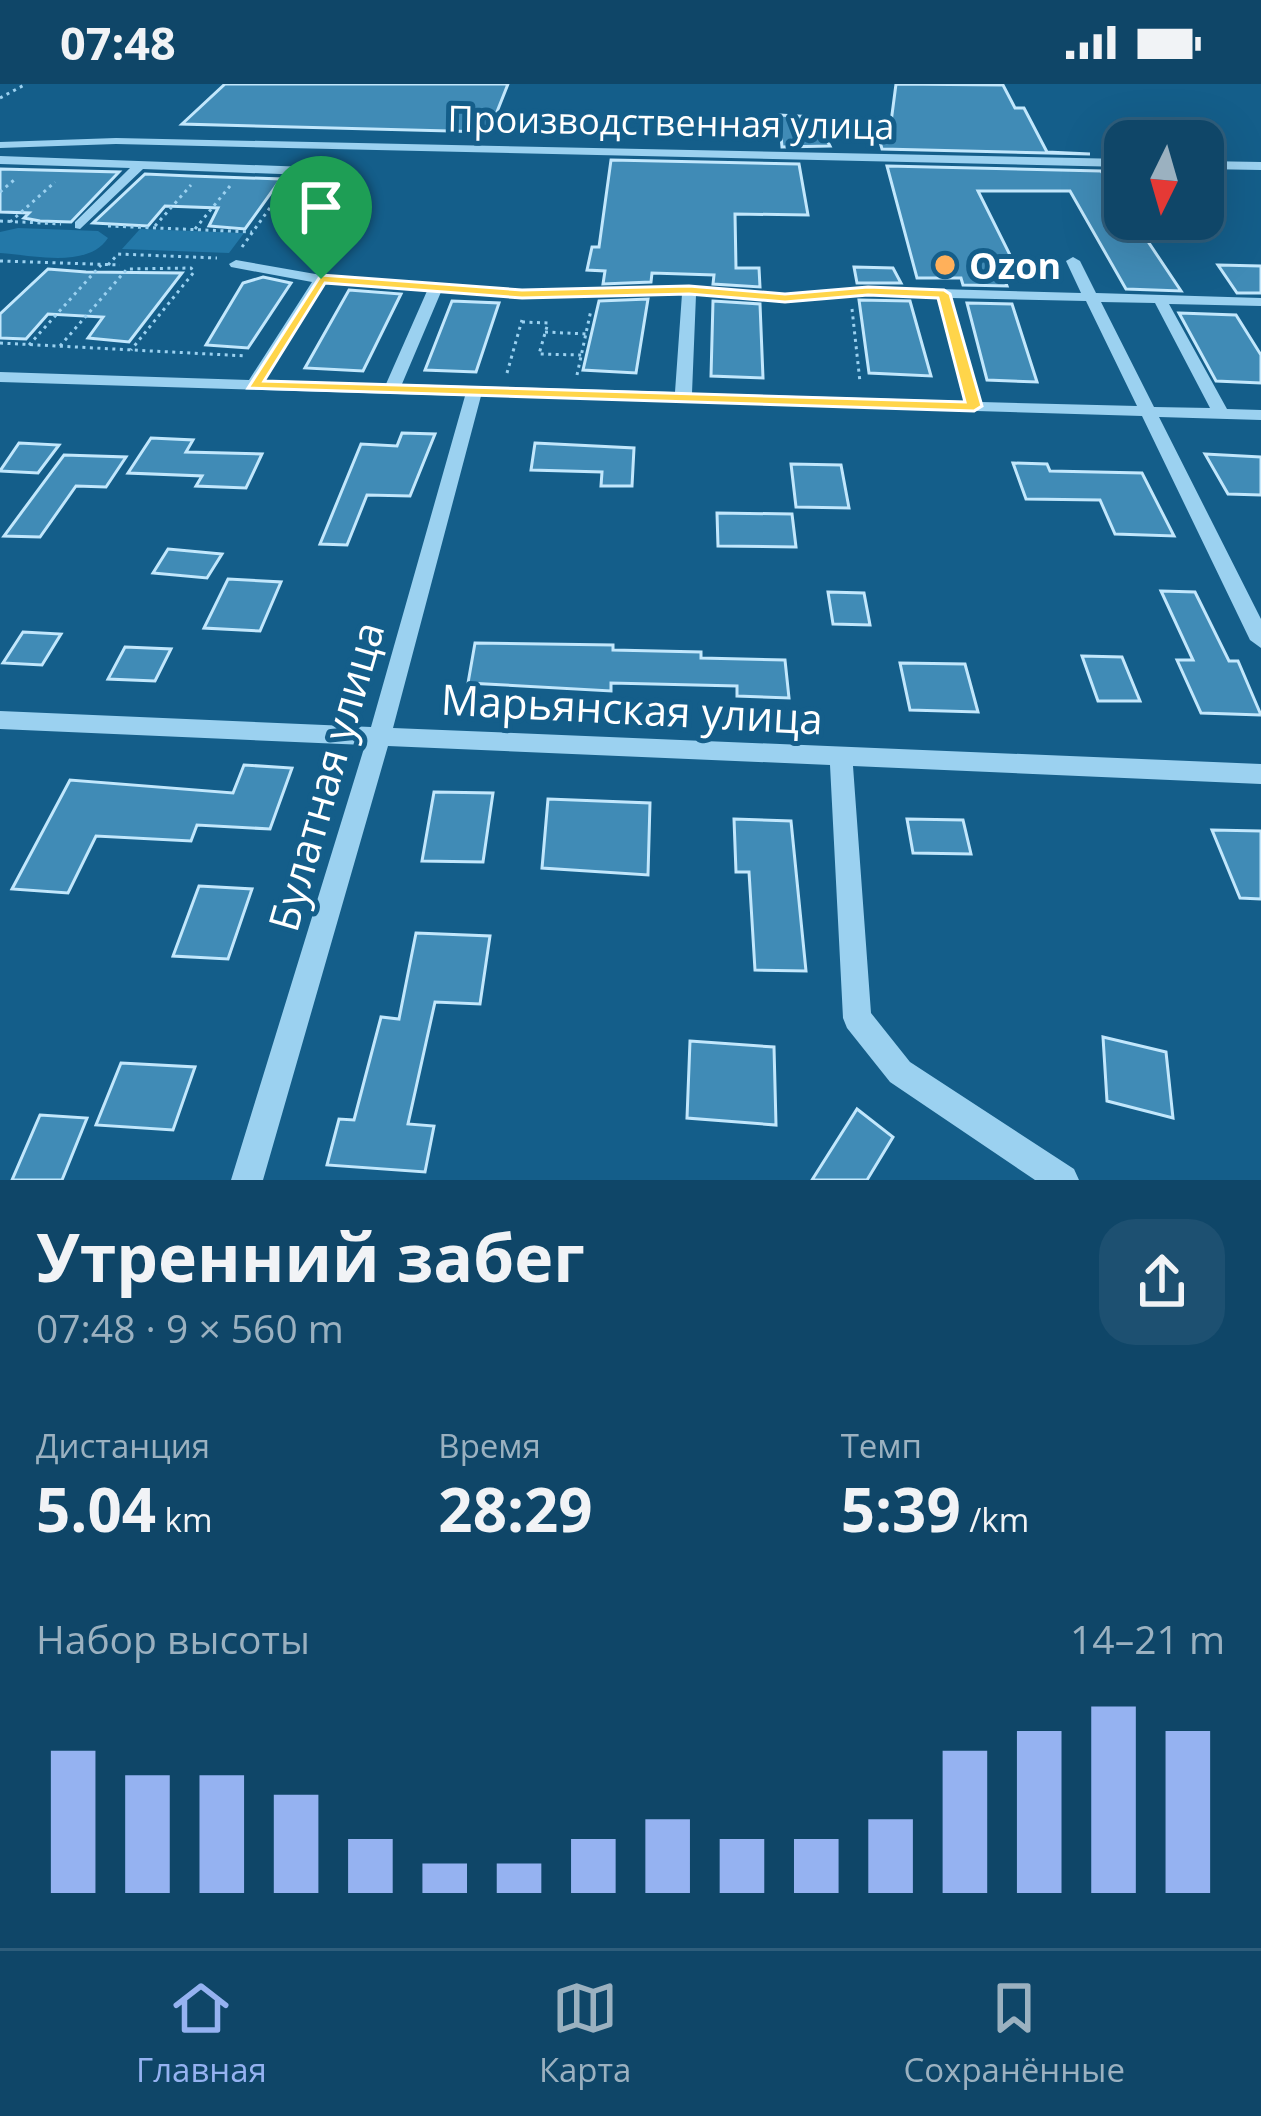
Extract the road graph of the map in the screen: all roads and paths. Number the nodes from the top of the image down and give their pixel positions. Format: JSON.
{"nodes":[{"id":1,"x":26,"y":84,"type":"edge"},
{"id":2,"x":0,"y":98,"type":"edge"},
{"id":3,"x":0,"y":146,"type":"edge"},
{"id":4,"x":0,"y":160,"type":"edge"},
{"id":5,"x":1104,"y":163,"type":"edge"},
{"id":6,"x":140,"y":165,"type":"junction"},
{"id":7,"x":1224,"y":165,"type":"edge"},
{"id":8,"x":1261,"y":166,"type":"edge"},
{"id":9,"x":203,"y":171,"type":"dead end"},
{"id":10,"x":307,"y":171,"type":"dead end"},
{"id":11,"x":241,"y":173,"type":"dead end"},
{"id":12,"x":292,"y":178,"type":"dead end"},
{"id":13,"x":57,"y":180,"type":"dead end"},
{"id":14,"x":0,"y":221,"type":"edge"},
{"id":15,"x":10,"y":222,"type":"junction"},
{"id":16,"x":80,"y":225,"type":"junction"},
{"id":17,"x":153,"y":228,"type":"junction"},
{"id":18,"x":194,"y":229,"type":"junction"},
{"id":19,"x":252,"y":232,"type":"junction"},
{"id":20,"x":232,"y":260,"type":"junction"},
{"id":21,"x":0,"y":261,"type":"edge"},
{"id":22,"x":1073,"y":261,"type":"dead end"},
{"id":23,"x":105,"y":265,"type":"junction"},
{"id":24,"x":120,"y":265,"type":"dead end"},
{"id":25,"x":321,"y":279,"type":"junction"},
{"id":26,"x":436,"y":288,"type":"junction"},
{"id":27,"x":689,"y":290,"type":"junction"},
{"id":28,"x":595,"y":291,"type":"junction"},
{"id":29,"x":850,"y":292,"type":"junction"},
{"id":30,"x":530,"y":294,"type":"junction"},
{"id":31,"x":944,"y":294,"type":"junction"},
{"id":32,"x":1091,"y":298,"type":"junction"},
{"id":33,"x":1159,"y":298,"type":"junction"},
{"id":34,"x":1261,"y":302,"type":"edge"},
{"id":35,"x":522,"y":322,"type":"junction"},
{"id":36,"x":545,"y":332,"type":"junction"},
{"id":37,"x":586,"y":334,"type":"junction"},
{"id":38,"x":0,"y":343,"type":"edge"},
{"id":39,"x":29,"y":345,"type":"junction"},
{"id":40,"x":60,"y":346,"type":"junction"},
{"id":41,"x":131,"y":350,"type":"junction"},
{"id":42,"x":582,"y":356,"type":"junction"},
{"id":43,"x":271,"y":357,"type":"junction"},
{"id":44,"x":0,"y":377,"type":"edge"},
{"id":45,"x":504,"y":384,"type":"dead end"},
{"id":46,"x":254,"y":385,"type":"junction"},
{"id":47,"x":575,"y":386,"type":"dead end"},
{"id":48,"x":392,"y":389,"type":"junction"},
{"id":49,"x":474,"y":393,"type":"junction"},
{"id":50,"x":861,"y":393,"type":"dead end"},
{"id":51,"x":683,"y":399,"type":"junction"},
{"id":52,"x":974,"y":406,"type":"junction"},
{"id":53,"x":1143,"y":411,"type":"junction"},
{"id":54,"x":1221,"y":414,"type":"junction"},
{"id":55,"x":1261,"y":415,"type":"edge"},
{"id":56,"x":1261,"y":640,"type":"edge"},
{"id":57,"x":0,"y":720,"type":"edge"},
{"id":58,"x":380,"y":734,"type":"junction"},
{"id":59,"x":841,"y":758,"type":"junction"},
{"id":60,"x":1261,"y":774,"type":"edge"},
{"id":61,"x":247,"y":1180,"type":"edge"},
{"id":62,"x":1064,"y":1180,"type":"edge"}],
"edges":[{"from":1,"to":2,"type":"path"},
{"from":3,"to":5,"type":"street","name":"Производственная улица"},
{"from":4,"to":6,"type":"street"},
{"from":6,"to":10,"type":"street"},
{"from":6,"to":16,"type":"street"},
{"from":7,"to":8,"type":"street"},
{"from":9,"to":17,"type":"path"},
{"from":11,"to":18,"type":"path"},
{"from":12,"to":19,"type":"path"},
{"from":13,"to":15,"type":"path"},
{"from":14,"to":15,"type":"path"},
{"from":15,"to":16,"type":"path"},
{"from":16,"to":17,"type":"path"},
{"from":17,"to":18,"type":"path"},
{"from":18,"to":19,"type":"path"},
{"from":19,"to":20,"type":"path"},
{"from":20,"to":23,"type":"path"},
{"from":20,"to":25,"type":"street"},
{"from":21,"to":23,"type":"path"},
{"from":22,"to":32,"type":"street"},
{"from":23,"to":24,"type":"path"},
{"from":23,"to":39,"type":"path"},
{"from":25,"to":26,"type":"street"},
{"from":25,"to":43,"type":"street"},
{"from":26,"to":30,"type":"street"},
{"from":26,"to":48,"type":"street"},
{"from":27,"to":28,"type":"street"},
{"from":27,"to":29,"type":"street"},
{"from":27,"to":51,"type":"street"},
{"from":28,"to":30,"type":"street"},
{"from":28,"to":37,"type":"path"},
{"from":29,"to":31,"type":"street"},
{"from":29,"to":50,"type":"path"},
{"from":30,"to":35,"type":"path"},
{"from":31,"to":32,"type":"street"},
{"from":31,"to":52,"type":"street"},
{"from":32,"to":33,"type":"street"},
{"from":32,"to":53,"type":"street"},
{"from":33,"to":34,"type":"street"},
{"from":33,"to":54,"type":"street"},
{"from":35,"to":36,"type":"path"},
{"from":35,"to":45,"type":"path"},
{"from":36,"to":37,"type":"path"},
{"from":36,"to":42,"type":"path"},
{"from":37,"to":42,"type":"path"},
{"from":38,"to":39,"type":"path"},
{"from":39,"to":40,"type":"path"},
{"from":40,"to":41,"type":"path"},
{"from":40,"to":41,"type":"path"},
{"from":41,"to":43,"type":"path"},
{"from":42,"to":47,"type":"path"},
{"from":43,"to":46,"type":"street"},
{"from":44,"to":46,"type":"street"},
{"from":46,"to":48,"type":"street"},
{"from":48,"to":49,"type":"street"},
{"from":49,"to":51,"type":"street"},
{"from":49,"to":58,"type":"street","name":"Булатная улица"},
{"from":51,"to":52,"type":"street"},
{"from":52,"to":53,"type":"street"},
{"from":53,"to":54,"type":"street"},
{"from":53,"to":56,"type":"street"},
{"from":54,"to":55,"type":"street"},
{"from":57,"to":58,"type":"street","name":"Марьянская улица"},
{"from":58,"to":59,"type":"street","name":"Марьянская улица"},
{"from":58,"to":61,"type":"street","name":"Булатная улица"},
{"from":59,"to":60,"type":"street","name":"Марьянская улица"},
{"from":59,"to":62,"type":"street"}]}
